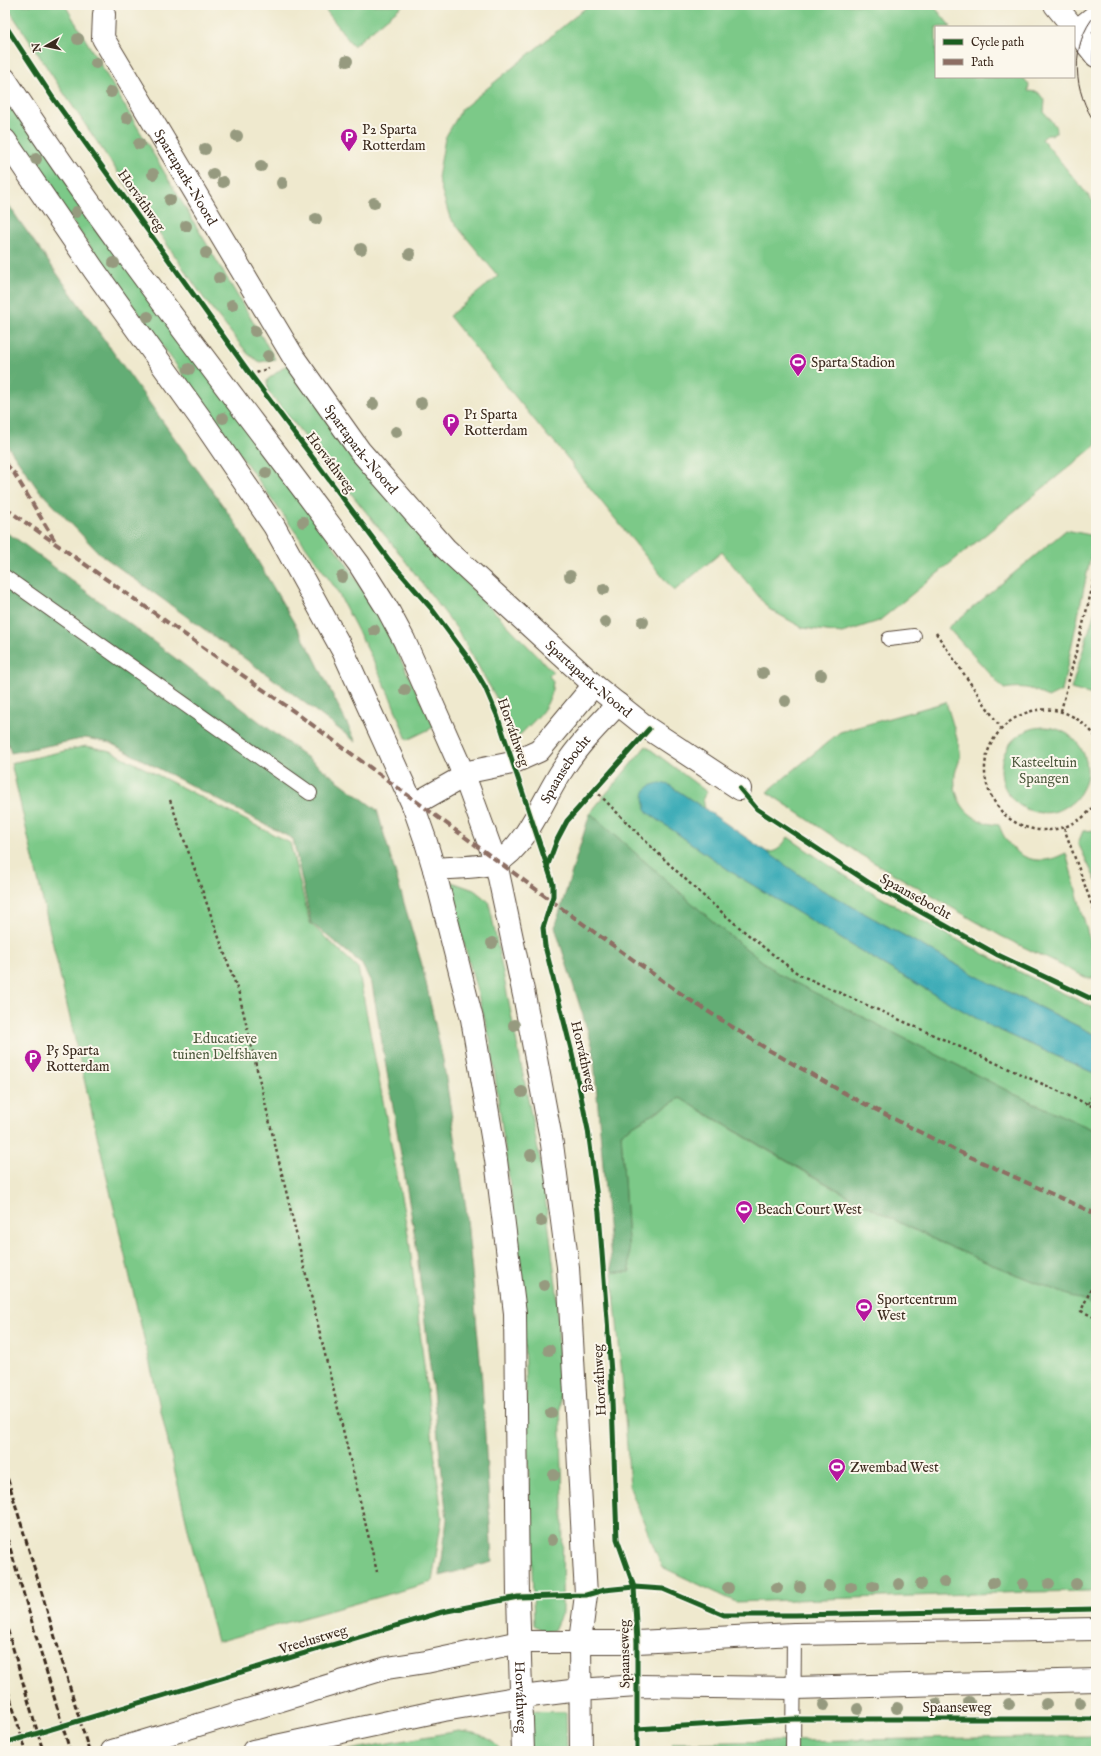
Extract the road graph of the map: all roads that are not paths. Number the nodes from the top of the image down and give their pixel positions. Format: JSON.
{"nodes":[{"id":1,"x":1055,"y":5,"type":"edge"},
{"id":2,"x":106,"y":8,"type":"edge"},
{"id":3,"x":1096,"y":15,"type":"edge"},
{"id":4,"x":1072,"y":26,"type":"edge"},
{"id":5,"x":1075,"y":28,"type":"edge"},
{"id":6,"x":1075,"y":30,"type":"edge"},
{"id":7,"x":1096,"y":56,"type":"edge"},
{"id":8,"x":5,"y":79,"type":"edge"},
{"id":9,"x":5,"y":140,"type":"edge"},
{"id":10,"x":5,"y":577,"type":"edge"},
{"id":11,"x":914,"y":636,"type":"dead end"},
{"id":12,"x":889,"y":639,"type":"dead end"},
{"id":13,"x":594,"y":685,"type":"junction"},
{"id":14,"x":618,"y":704,"type":"junction"},
{"id":15,"x":464,"y":775,"type":"junction"},
{"id":16,"x":740,"y":789,"type":"dead end"},
{"id":17,"x":310,"y":793,"type":"dead end"},
{"id":18,"x":413,"y":805,"type":"junction"},
{"id":19,"x":496,"y":864,"type":"junction"},
{"id":20,"x":434,"y":869,"type":"junction"},
{"id":21,"x":1096,"y":1629,"type":"edge"},
{"id":22,"x":794,"y":1634,"type":"junction"},
{"id":23,"x":580,"y":1641,"type":"junction"},
{"id":24,"x":520,"y":1642,"type":"junction"},
{"id":25,"x":1096,"y":1680,"type":"edge"},
{"id":26,"x":795,"y":1688,"type":"junction"},
{"id":27,"x":579,"y":1690,"type":"junction"},
{"id":28,"x":522,"y":1697,"type":"junction"},
{"id":29,"x":112,"y":1751,"type":"edge"},
{"id":30,"x":253,"y":1751,"type":"edge"},
{"id":31,"x":523,"y":1751,"type":"edge"},
{"id":32,"x":581,"y":1751,"type":"edge"},
{"id":33,"x":793,"y":1751,"type":"edge"}],
"edges":[{"from":1,"to":4,"type":"main road"},
{"from":2,"to":13,"type":"main road","name":"Spartapark-Noord"},
{"from":3,"to":5,"type":"main road"},
{"from":6,"to":7,"type":"main road"},
{"from":8,"to":15,"type":"main road","name":"Horváthweg"},
{"from":9,"to":18,"type":"main road","name":"Horváthweg"},
{"from":10,"to":17,"type":"lane"},
{"from":11,"to":12,"type":"lane"},
{"from":13,"to":14,"type":"main road","name":"Spartapark-Noord"},
{"from":13,"to":15,"type":"main road","name":"Spaansebocht"},
{"from":14,"to":16,"type":"main road","name":"Spartapark-Noord"},
{"from":14,"to":19,"type":"main road","name":"Spaansebocht"},
{"from":15,"to":18,"type":"main road","name":"Spaansebocht"},
{"from":15,"to":19,"type":"main road","name":"Horváthweg"},
{"from":18,"to":20,"type":"main road","name":"Horváthweg"},
{"from":19,"to":20,"type":"main road"},
{"from":19,"to":23,"type":"main road","name":"Horváthweg"},
{"from":20,"to":24,"type":"main road","name":"Horváthweg"},
{"from":21,"to":22,"type":"main road","name":"Spaanseweg"},
{"from":22,"to":23,"type":"main road","name":"Spaanseweg"},
{"from":22,"to":26,"type":"lane"},
{"from":23,"to":24,"type":"main road","name":"Spaanseweg"},
{"from":23,"to":27,"type":"main road","name":"Horváthweg"},
{"from":24,"to":28,"type":"main road","name":"Horváthweg"},
{"from":24,"to":29,"type":"main road"},
{"from":25,"to":26,"type":"main road","name":"Spaanseweg"},
{"from":26,"to":27,"type":"main road","name":"Spaanseweg"},
{"from":26,"to":33,"type":"lane"},
{"from":27,"to":28,"type":"main road","name":"Spaanseweg"},
{"from":27,"to":32,"type":"main road","name":"Horváthweg"},
{"from":28,"to":30,"type":"main road"},
{"from":28,"to":31,"type":"main road","name":"Horváthweg"}]}
